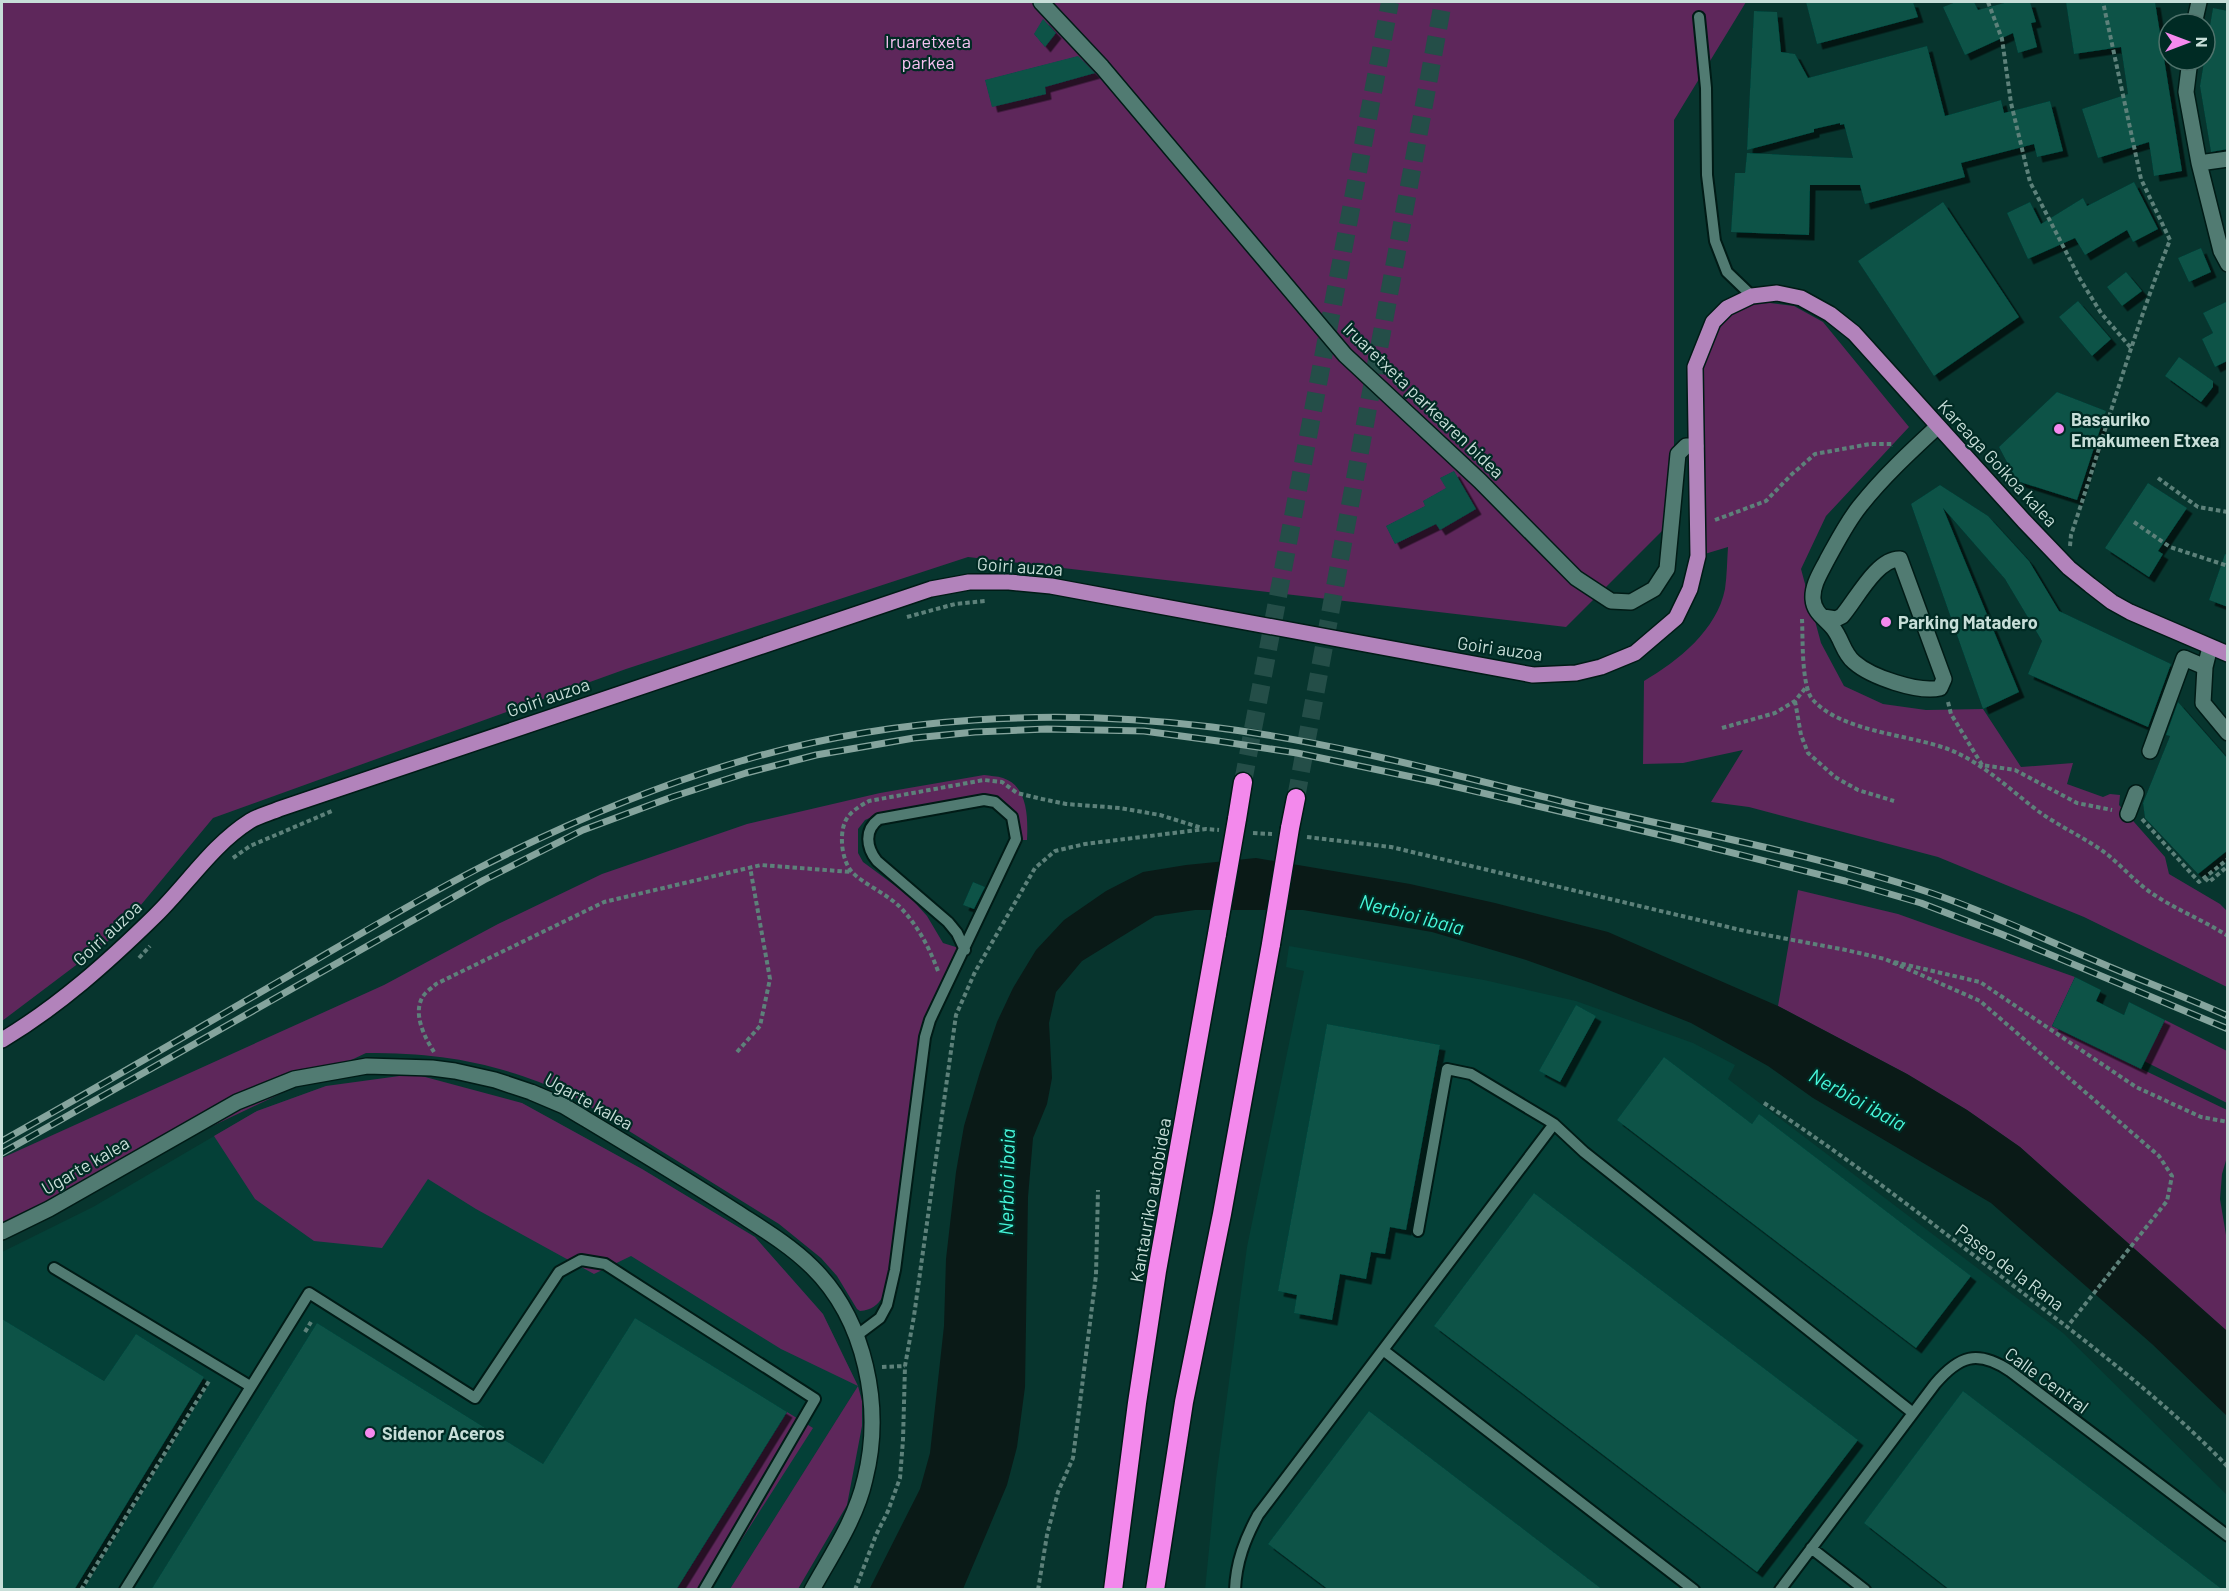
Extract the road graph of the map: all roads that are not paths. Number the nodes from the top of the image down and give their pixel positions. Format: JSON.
{"nodes":[{"id":1,"x":1041,"y":2,"type":"edge"},
{"id":2,"x":1699,"y":17,"type":"dead end"},
{"id":3,"x":2188,"y":72,"type":"edge"},
{"id":4,"x":2228,"y":159,"type":"edge"},
{"id":5,"x":2199,"y":163,"type":"junction"},
{"id":6,"x":2228,"y":264,"type":"edge"},
{"id":7,"x":1752,"y":296,"type":"junction"},
{"id":8,"x":1937,"y":427,"type":"junction"},
{"id":9,"x":1696,"y":446,"type":"junction"},
{"id":10,"x":1823,"y":617,"type":"junction"},
{"id":11,"x":2210,"y":647,"type":"junction"},
{"id":12,"x":2228,"y":654,"type":"edge"},
{"id":13,"x":2205,"y":666,"type":"junction"},
{"id":14,"x":2228,"y":732,"type":"edge"},
{"id":15,"x":2150,"y":751,"type":"dead end"},
{"id":16,"x":1243,"y":782,"type":"tunnel mouth"},
{"id":17,"x":2136,"y":793,"type":"dead end"},
{"id":18,"x":1296,"y":798,"type":"tunnel mouth"},
{"id":19,"x":2128,"y":814,"type":"road end"},
{"id":20,"x":965,"y":950,"type":"junction"},
{"id":21,"x":2,"y":1040,"type":"edge"},
{"id":22,"x":1554,"y":1124,"type":"junction"},
{"id":23,"x":1418,"y":1231,"type":"dead end"},
{"id":24,"x":2,"y":1232,"type":"edge"},
{"id":25,"x":54,"y":1268,"type":"dead end"},
{"id":26,"x":856,"y":1336,"type":"junction"},
{"id":27,"x":1383,"y":1350,"type":"junction"},
{"id":28,"x":249,"y":1386,"type":"junction"},
{"id":29,"x":1913,"y":1413,"type":"junction"},
{"id":30,"x":2228,"y":1536,"type":"edge"},
{"id":31,"x":1811,"y":1548,"type":"junction"},
{"id":32,"x":125,"y":1590,"type":"edge"},
{"id":33,"x":704,"y":1590,"type":"edge"},
{"id":34,"x":812,"y":1590,"type":"edge"},
{"id":35,"x":1113,"y":1590,"type":"edge"},
{"id":36,"x":1155,"y":1590,"type":"edge"},
{"id":37,"x":1235,"y":1590,"type":"edge"},
{"id":38,"x":1694,"y":1590,"type":"edge"},
{"id":39,"x":1780,"y":1590,"type":"edge"},
{"id":40,"x":1865,"y":1590,"type":"edge"}],
"edges":[{"from":1,"to":9,"type":"street","name":"Iruaretxeta parkearen bidea"},
{"from":2,"to":7,"type":"lane"},
{"from":3,"to":5,"type":"street"},
{"from":4,"to":5,"type":"street"},
{"from":5,"to":6,"type":"street"},
{"from":7,"to":8,"type":"main road","name":"Kareaga Goikoa kalea"},
{"from":7,"to":9,"type":"main road","name":"Goiri auzoa"},
{"from":8,"to":10,"type":"street"},
{"from":8,"to":11,"type":"main road","name":"Kareaga Goikoa kalea"},
{"from":9,"to":21,"type":"main road","name":"Goiri auzoa"},
{"from":10,"to":10,"type":"street"},
{"from":11,"to":12,"type":"main road","name":"Kareaga Goikoa kalea"},
{"from":11,"to":13,"type":"street"},
{"from":13,"to":14,"type":"street"},
{"from":13,"to":15,"type":"street"},
{"from":16,"to":35,"type":"highway","name":"Kantauriko autobidea","bridge":true},
{"from":17,"to":19,"type":"street"},
{"from":18,"to":36,"type":"highway","bridge":true},
{"from":20,"to":20,"type":"lane"},
{"from":20,"to":26,"type":"lane"},
{"from":22,"to":23,"type":"lane"},
{"from":22,"to":27,"type":"lane"},
{"from":22,"to":29,"type":"lane"},
{"from":24,"to":26,"type":"street","name":"Ugarte kalea"},
{"from":25,"to":28,"type":"lane"},
{"from":26,"to":34,"type":"street","name":"Ugarte kalea"},
{"from":27,"to":37,"type":"lane"},
{"from":27,"to":38,"type":"lane"},
{"from":28,"to":32,"type":"lane"},
{"from":28,"to":33,"type":"lane"},
{"from":29,"to":30,"type":"lane","name":"Calle Central"},
{"from":29,"to":31,"type":"lane","name":"Calle Central"},
{"from":31,"to":39,"type":"lane","name":"Calle Central"},
{"from":31,"to":40,"type":"lane"}]}
